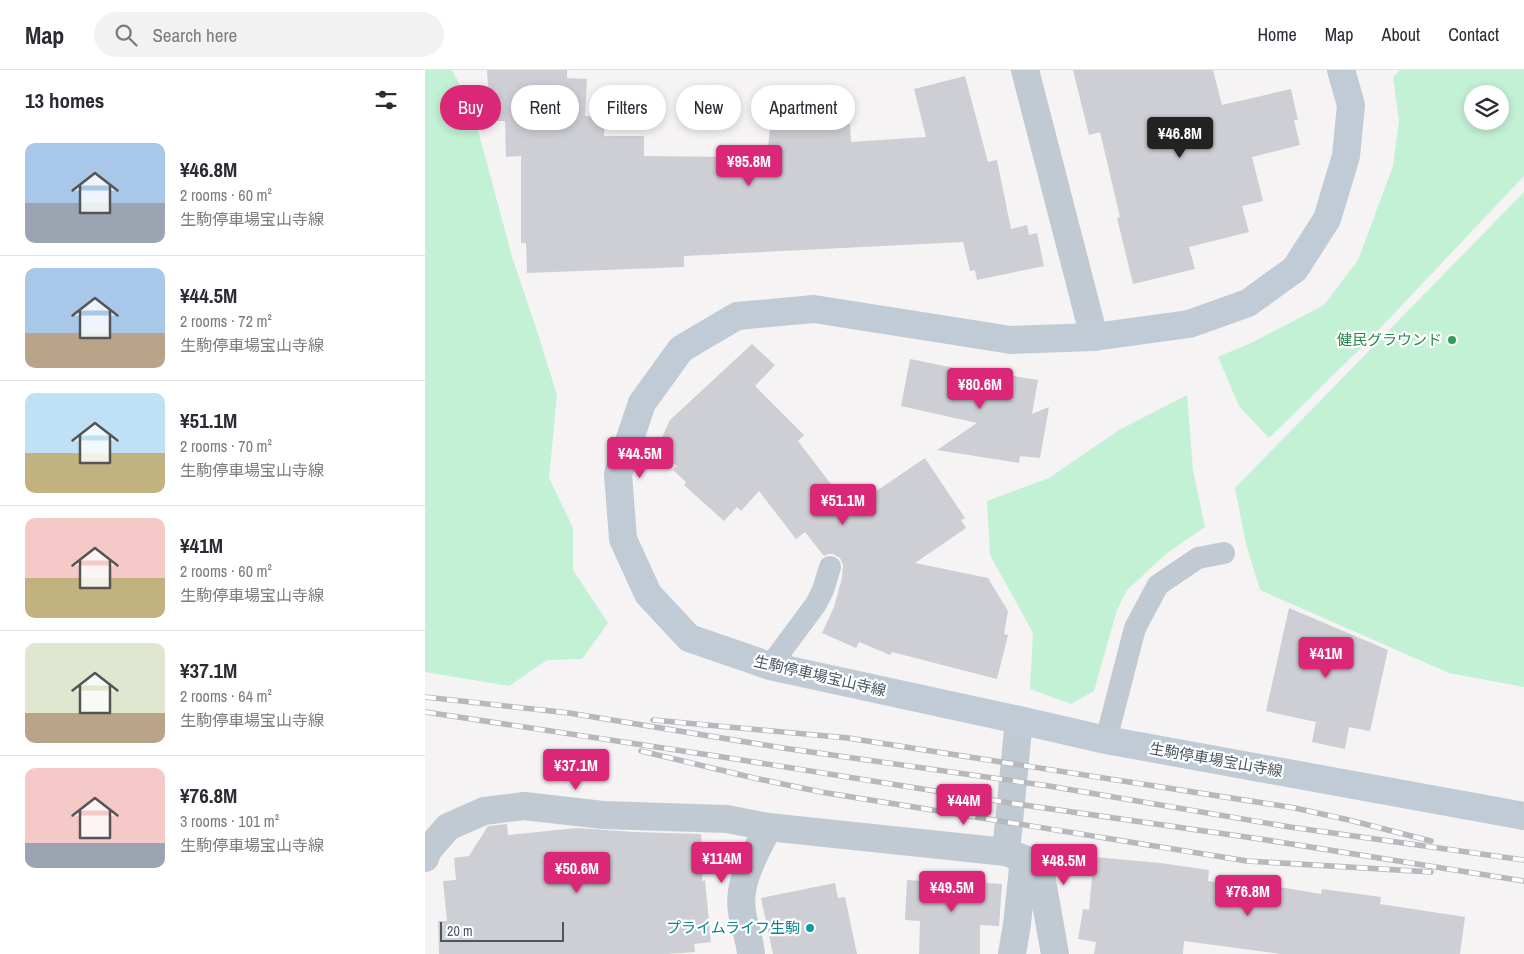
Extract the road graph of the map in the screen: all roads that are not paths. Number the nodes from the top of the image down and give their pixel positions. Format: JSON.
{"nodes":[{"id":1,"x":1025,"y":70,"type":"edge"},
{"id":2,"x":1341,"y":70,"type":"edge"},
{"id":3,"x":1094,"y":338,"type":"junction"},
{"id":4,"x":1224,"y":553,"type":"dead end"},
{"id":5,"x":830,"y":567,"type":"dead end"},
{"id":6,"x":770,"y":666,"type":"junction"},
{"id":7,"x":1019,"y":720,"type":"junction"},
{"id":8,"x":1106,"y":740,"type":"junction"},
{"id":9,"x":1524,"y":816,"type":"edge"},
{"id":10,"x":768,"y":827,"type":"junction"},
{"id":11,"x":1015,"y":855,"type":"junction"},
{"id":12,"x":425,"y":858,"type":"edge"},
{"id":13,"x":751,"y":954,"type":"edge"},
{"id":14,"x":1012,"y":954,"type":"edge"},
{"id":15,"x":1055,"y":954,"type":"edge"}],
"edges":[{"from":1,"to":3,"type":"street"},
{"from":2,"to":3,"type":"main road","name":"生駒停車場宝山寺線"},
{"from":3,"to":6,"type":"main road","name":"生駒停車場宝山寺線"},
{"from":4,"to":8,"type":"lane"},
{"from":5,"to":6,"type":"lane"},
{"from":6,"to":7,"type":"main road","name":"生駒停車場宝山寺線"},
{"from":7,"to":8,"type":"main road","name":"生駒停車場宝山寺線"},
{"from":7,"to":11,"type":"street"},
{"from":8,"to":9,"type":"main road","name":"生駒停車場宝山寺線"},
{"from":10,"to":11,"type":"street"},
{"from":10,"to":12,"type":"street"},
{"from":10,"to":13,"type":"street"},
{"from":11,"to":14,"type":"street"},
{"from":11,"to":15,"type":"street"}]}
